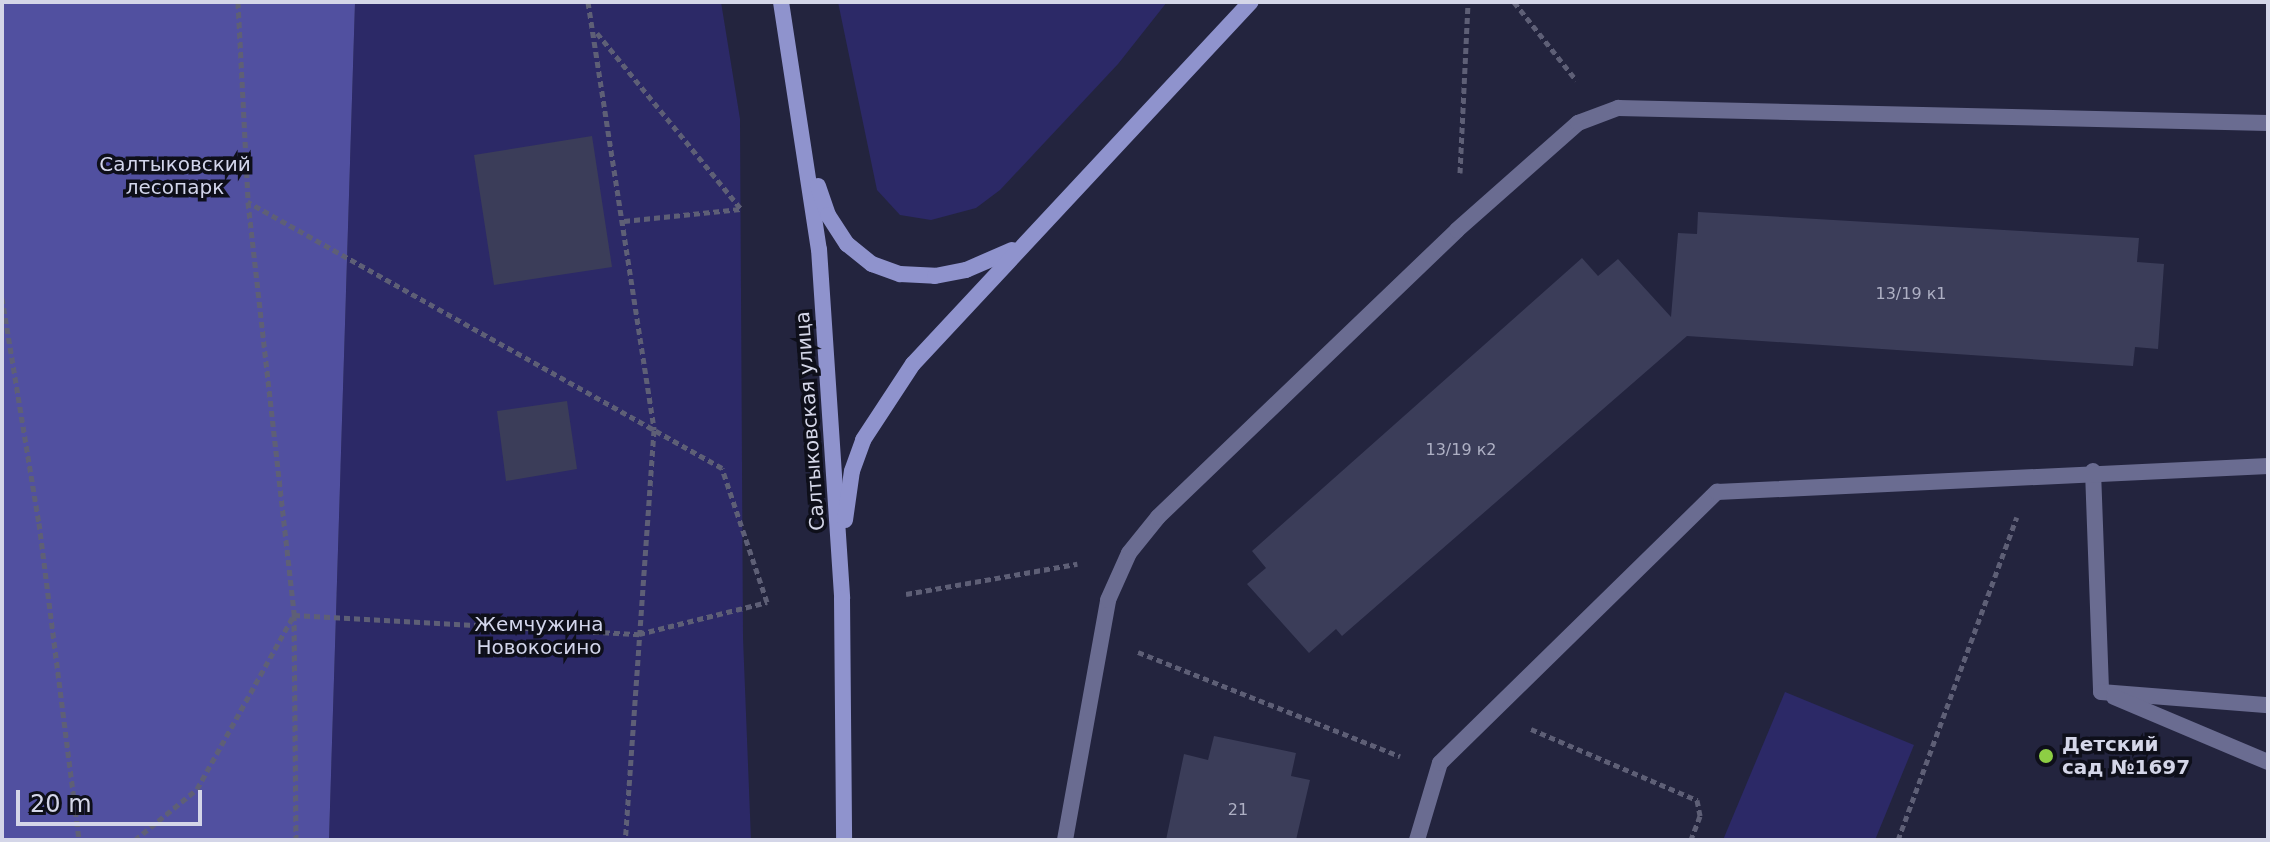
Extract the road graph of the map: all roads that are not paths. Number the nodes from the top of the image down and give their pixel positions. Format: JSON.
{"nodes":[{"id":1,"x":781,"y":2,"type":"edge"},
{"id":2,"x":1232,"y":2,"type":"edge"},
{"id":3,"x":1251,"y":2,"type":"edge"},
{"id":4,"x":793,"y":63,"type":"junction"},
{"id":5,"x":1161,"y":101,"type":"junction"},
{"id":6,"x":2268,"y":123,"type":"edge"},
{"id":7,"x":1036,"y":233,"type":"junction"},
{"id":8,"x":2268,"y":466,"type":"edge"},
{"id":9,"x":2093,"y":471,"type":"junction"},
{"id":10,"x":842,"y":598,"type":"junction"},
{"id":11,"x":2101,"y":692,"type":"junction"},
{"id":12,"x":2268,"y":705,"type":"edge"},
{"id":13,"x":2268,"y":762,"type":"edge"},
{"id":14,"x":844,"y":840,"type":"edge"},
{"id":15,"x":1065,"y":840,"type":"edge"},
{"id":16,"x":1417,"y":840,"type":"edge"}],
"edges":[{"from":1,"to":4,"type":"street","name":"Салтыковская улица"},
{"from":2,"to":5,"type":"street"},
{"from":3,"to":5,"type":"street"},
{"from":4,"to":7,"type":"street"},
{"from":4,"to":10,"type":"street","name":"Салтыковская улица"},
{"from":5,"to":7,"type":"street"},
{"from":6,"to":15,"type":"lane"},
{"from":7,"to":10,"type":"street"},
{"from":8,"to":9,"type":"lane"},
{"from":9,"to":11,"type":"lane"},
{"from":9,"to":16,"type":"lane"},
{"from":10,"to":14,"type":"street","name":"Салтыковская улица"},
{"from":11,"to":12,"type":"lane"},
{"from":11,"to":13,"type":"lane"}]}
